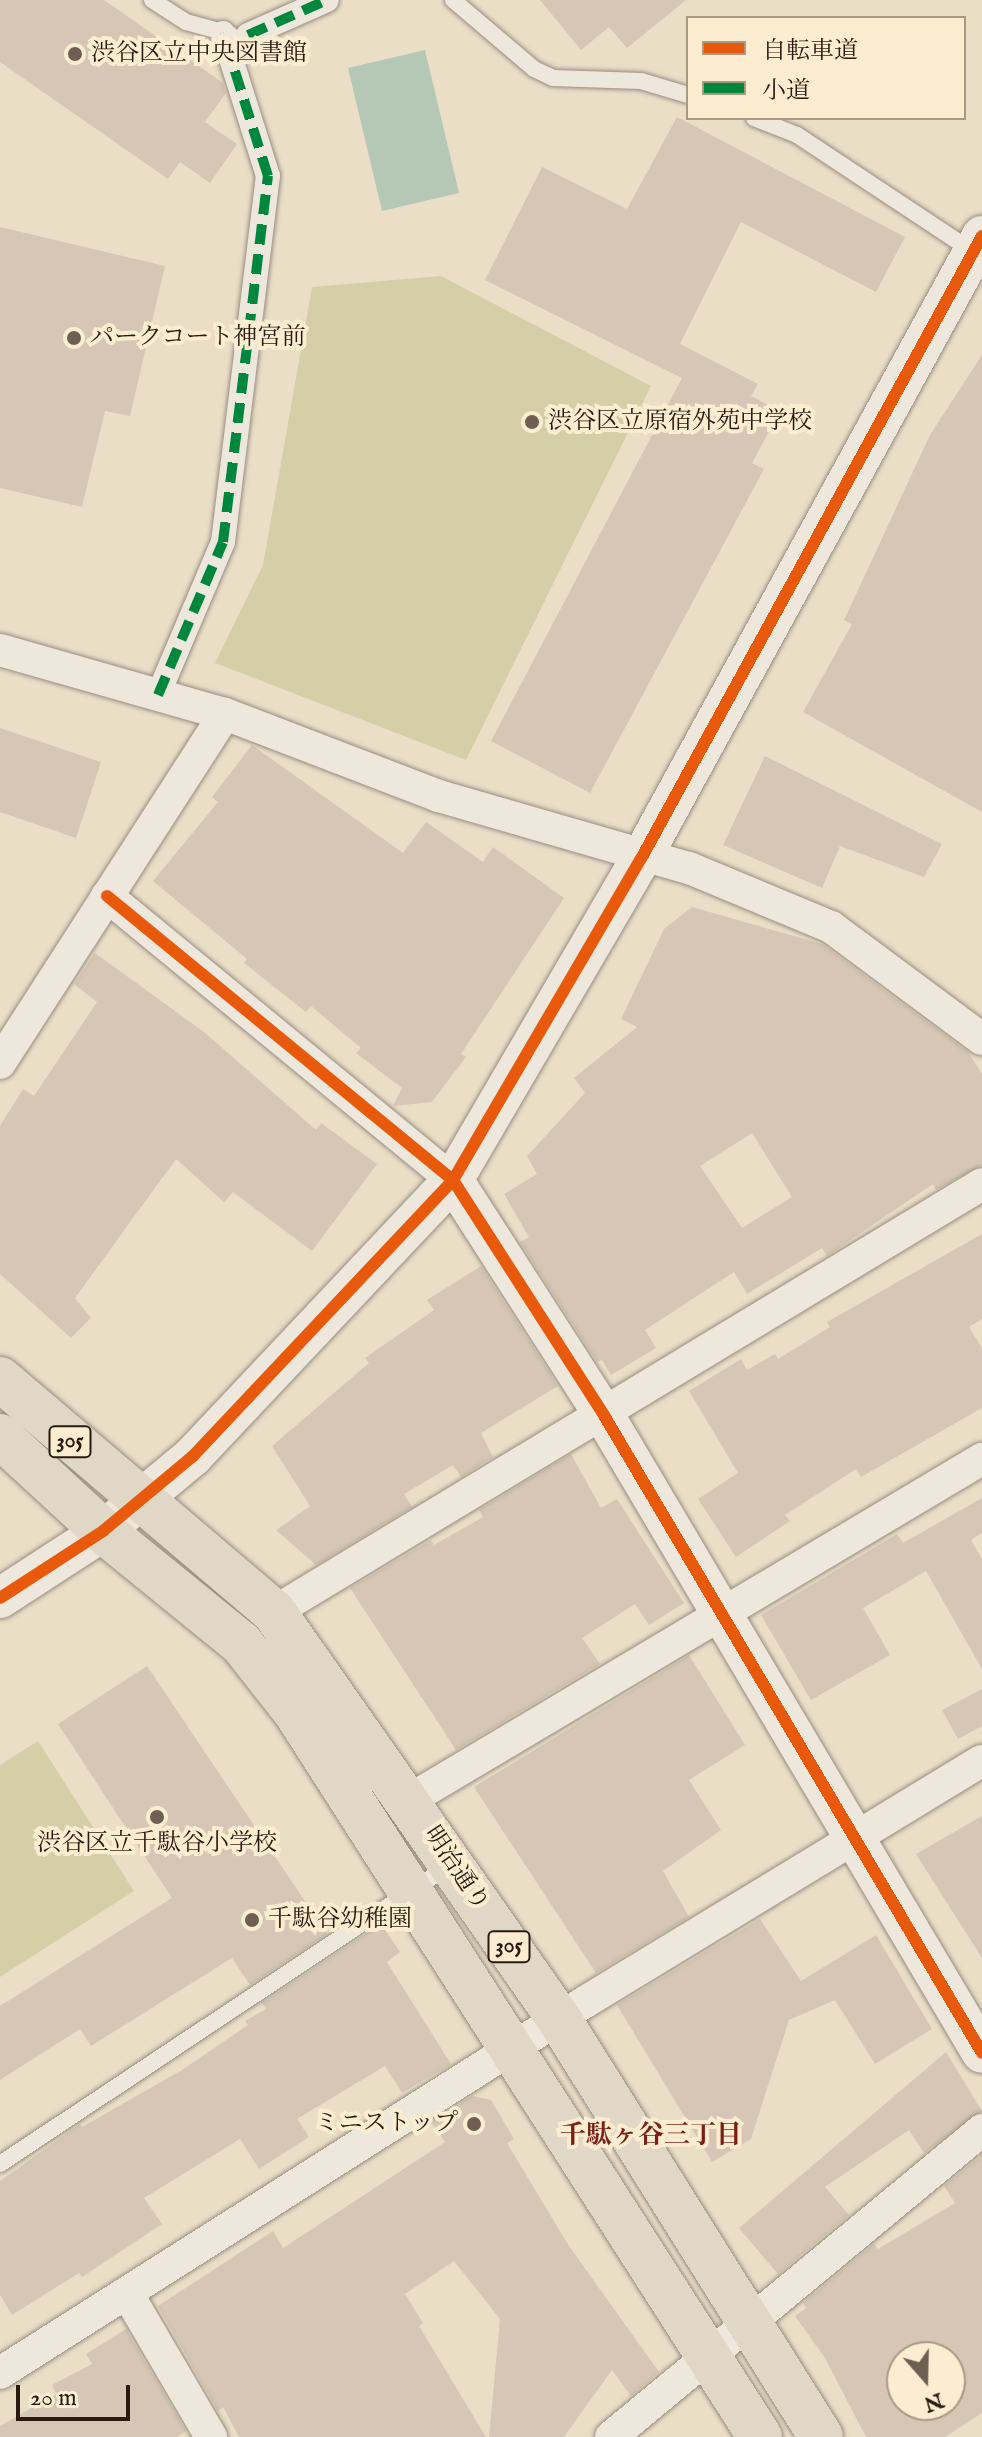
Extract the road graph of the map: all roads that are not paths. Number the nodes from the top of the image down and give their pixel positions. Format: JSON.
{"nodes":[{"id":1,"x":152,"y":0,"type":"edge"},
{"id":2,"x":327,"y":0,"type":"edge"},
{"id":3,"x":453,"y":0,"type":"edge"},
{"id":4,"x":236,"y":34,"type":"junction"},
{"id":5,"x":686,"y":94,"type":"edge"},
{"id":6,"x":759,"y":120,"type":"edge"},
{"id":7,"x":976,"y":243,"type":"edge"},
{"id":8,"x":0,"y":650,"type":"edge"},
{"id":9,"x":158,"y":695,"type":"junction"},
{"id":10,"x":225,"y":714,"type":"junction"},
{"id":11,"x":642,"y":857,"type":"junction"},
{"id":12,"x":107,"y":896,"type":"junction"},
{"id":13,"x":982,"y":1039,"type":"edge"},
{"id":14,"x":0,"y":1063,"type":"edge"},
{"id":15,"x":453,"y":1180,"type":"junction"},
{"id":16,"x":982,"y":1184,"type":"edge"},
{"id":17,"x":0,"y":1379,"type":"edge"},
{"id":18,"x":605,"y":1417,"type":"junction"},
{"id":19,"x":7,"y":1452,"type":"edge"},
{"id":20,"x":982,"y":1459,"type":"edge"},
{"id":21,"x":143,"y":1501,"type":"junction"},
{"id":22,"x":103,"y":1531,"type":"junction"},
{"id":23,"x":0,"y":1598,"type":"edge"},
{"id":24,"x":274,"y":1612,"type":"junction"},
{"id":25,"x":722,"y":1618,"type":"junction"},
{"id":26,"x":982,"y":1761,"type":"edge"},
{"id":27,"x":409,"y":1800,"type":"junction"},
{"id":28,"x":854,"y":1835,"type":"junction"},
{"id":29,"x":451,"y":1864,"type":"junction"},
{"id":30,"x":410,"y":1891,"type":"junction"},
{"id":31,"x":559,"y":2019,"type":"junction"},
{"id":32,"x":511,"y":2049,"type":"junction"},
{"id":33,"x":982,"y":2053,"type":"edge"},
{"id":34,"x":982,"y":2130,"type":"edge"},
{"id":35,"x":0,"y":2164,"type":"edge"},
{"id":36,"x":127,"y":2293,"type":"junction"},
{"id":37,"x":749,"y":2325,"type":"junction"},
{"id":38,"x":708,"y":2357,"type":"junction"},
{"id":39,"x":0,"y":2373,"type":"edge"},
{"id":40,"x":211,"y":2437,"type":"edge"},
{"id":41,"x":611,"y":2437,"type":"edge"},
{"id":42,"x":760,"y":2437,"type":"edge"},
{"id":43,"x":821,"y":2437,"type":"edge"}],
"edges":[{"from":1,"to":4,"type":"lane"},
{"from":2,"to":4,"type":"street"},
{"from":3,"to":5,"type":"lane"},
{"from":4,"to":9,"type":"street"},
{"from":6,"to":7,"type":"lane"},
{"from":7,"to":11,"type":"street"},
{"from":8,"to":9,"type":"street"},
{"from":9,"to":10,"type":"street"},
{"from":10,"to":11,"type":"street"},
{"from":10,"to":12,"type":"street"},
{"from":11,"to":13,"type":"street"},
{"from":11,"to":15,"type":"street"},
{"from":12,"to":14,"type":"street"},
{"from":12,"to":15,"type":"street"},
{"from":15,"to":18,"type":"street"},
{"from":15,"to":21,"type":"street"},
{"from":16,"to":18,"type":"street"},
{"from":17,"to":21,"type":"main road","name":"明治通り","number":"305"},
{"from":18,"to":24,"type":"street"},
{"from":18,"to":25,"type":"street"},
{"from":19,"to":22,"type":"main road","name":"明治通り","number":"305"},
{"from":20,"to":25,"type":"street"},
{"from":21,"to":22,"type":"street"},
{"from":21,"to":24,"type":"main road","name":"明治通り","number":"305"},
{"from":22,"to":23,"type":"street"},
{"from":22,"to":30,"type":"main road","name":"明治通り","number":"305"},
{"from":24,"to":27,"type":"main road","name":"明治通り","number":"305"},
{"from":25,"to":27,"type":"street"},
{"from":25,"to":28,"type":"street"},
{"from":26,"to":28,"type":"street"},
{"from":27,"to":29,"type":"main road","name":"明治通り","number":"305"},
{"from":28,"to":31,"type":"street"},
{"from":28,"to":33,"type":"street"},
{"from":29,"to":30,"type":"lane"},
{"from":29,"to":31,"type":"main road","name":"明治通り","number":"305"},
{"from":30,"to":32,"type":"main road","name":"明治通り","number":"305"},
{"from":30,"to":35,"type":"lane"},
{"from":31,"to":32,"type":"street"},
{"from":31,"to":37,"type":"main road","name":"明治通り","number":"305"},
{"from":32,"to":36,"type":"street"},
{"from":32,"to":38,"type":"main road","name":"明治通り","number":"305"},
{"from":34,"to":37,"type":"street"},
{"from":36,"to":39,"type":"street"},
{"from":36,"to":40,"type":"street"},
{"from":37,"to":38,"type":"street"},
{"from":37,"to":43,"type":"main road","name":"明治通り","number":"305"},
{"from":38,"to":41,"type":"street"},
{"from":38,"to":42,"type":"main road","name":"明治通り","number":"305"}]}
